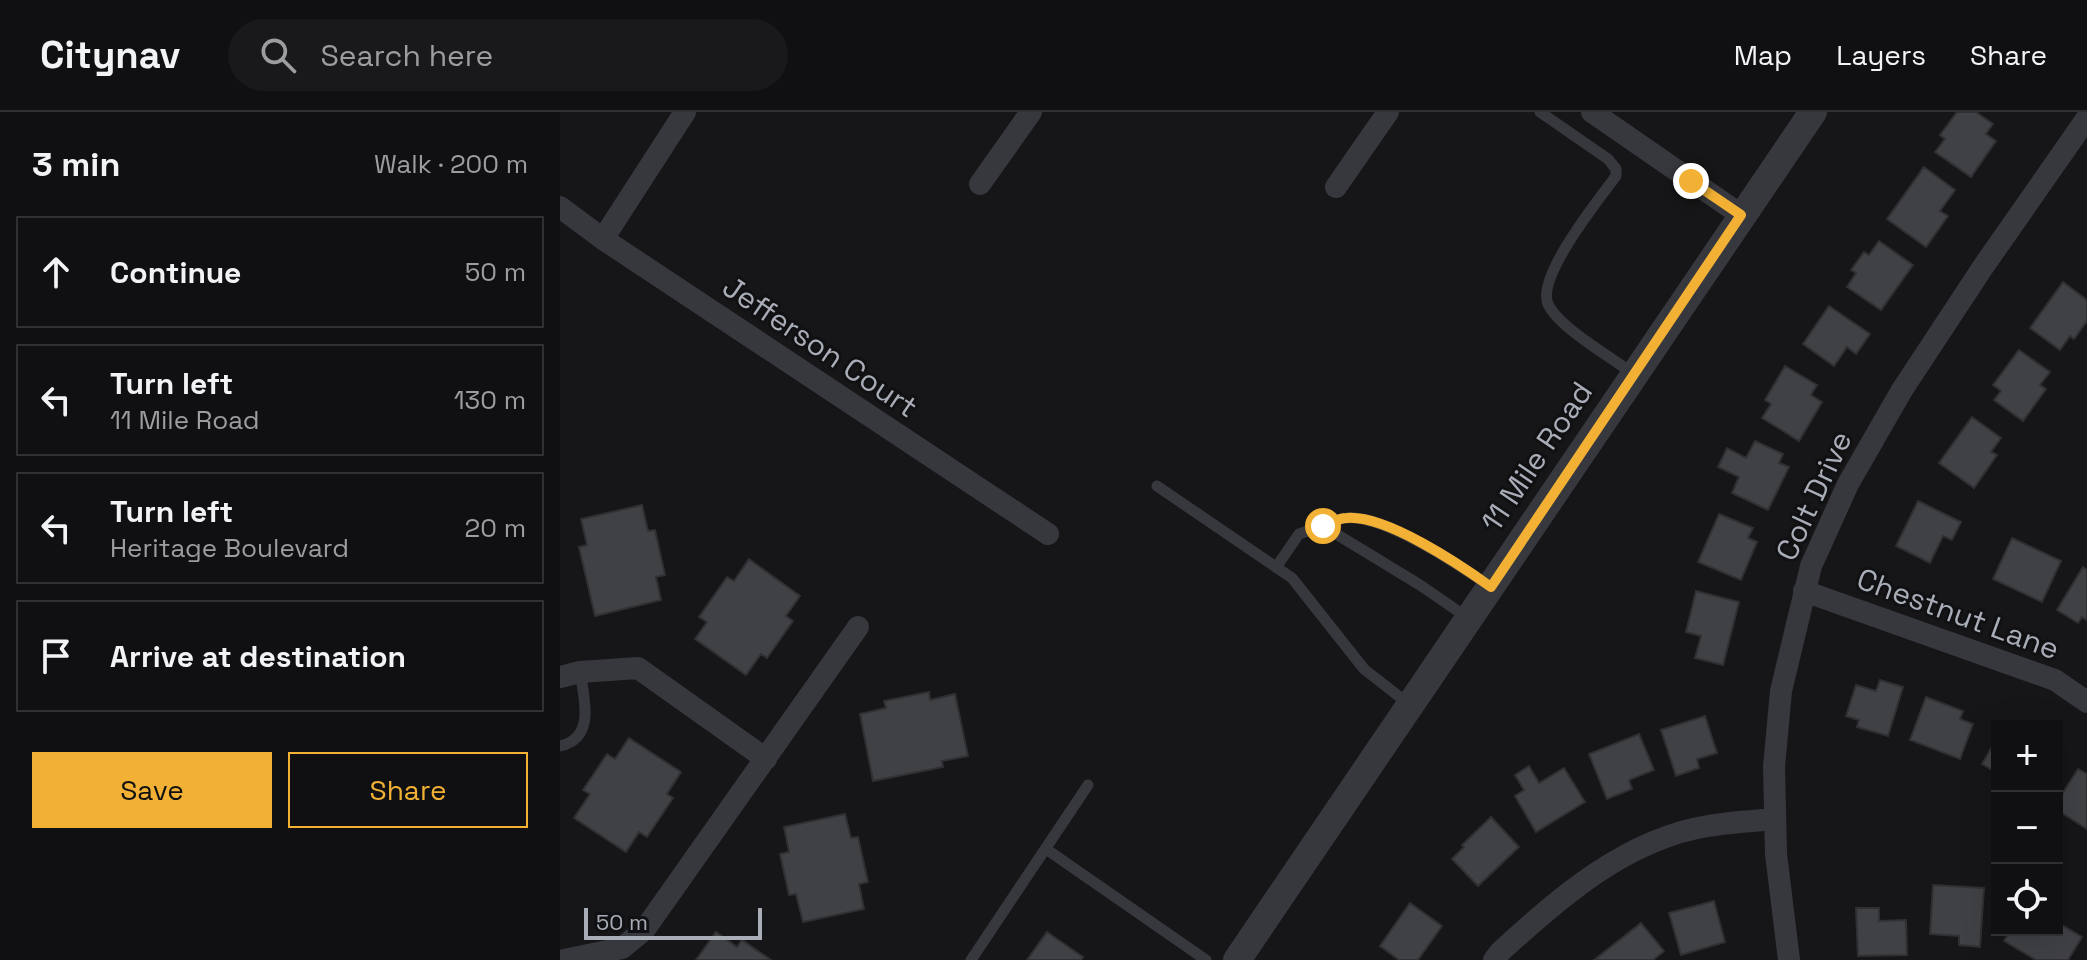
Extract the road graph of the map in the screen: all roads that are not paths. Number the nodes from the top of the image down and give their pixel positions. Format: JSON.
{"nodes":[{"id":1,"x":685,"y":112,"type":"edge"},
{"id":2,"x":1031,"y":112,"type":"edge"},
{"id":3,"x":1388,"y":112,"type":"edge"},
{"id":4,"x":1540,"y":112,"type":"edge"},
{"id":5,"x":1592,"y":112,"type":"edge"},
{"id":6,"x":1813,"y":112,"type":"edge"},
{"id":7,"x":2087,"y":118,"type":"edge"},
{"id":8,"x":980,"y":184,"type":"dead end"},
{"id":9,"x":1336,"y":187,"type":"dead end"},
{"id":10,"x":560,"y":207,"type":"edge"},
{"id":11,"x":1741,"y":215,"type":"junction"},
{"id":12,"x":603,"y":239,"type":"junction"},
{"id":13,"x":1634,"y":374,"type":"junction"},
{"id":14,"x":1157,"y":486,"type":"dead end"},
{"id":15,"x":1323,"y":526,"type":"junction"},
{"id":16,"x":1048,"y":534,"type":"dead end"},
{"id":17,"x":1277,"y":566,"type":"junction"},
{"id":18,"x":1491,"y":587,"type":"junction"},
{"id":19,"x":1804,"y":591,"type":"junction"},
{"id":20,"x":1469,"y":619,"type":"junction"},
{"id":21,"x":858,"y":627,"type":"dead end"},
{"id":22,"x":570,"y":674,"type":"edge"},
{"id":23,"x":2087,"y":702,"type":"edge"},
{"id":24,"x":1411,"y":705,"type":"junction"},
{"id":25,"x":560,"y":746,"type":"edge"},
{"id":26,"x":766,"y":759,"type":"junction"},
{"id":27,"x":1088,"y":785,"type":"dead end"},
{"id":28,"x":1775,"y":819,"type":"junction"},
{"id":29,"x":1046,"y":849,"type":"junction"},
{"id":30,"x":564,"y":960,"type":"edge"},
{"id":31,"x":971,"y":960,"type":"edge"},
{"id":32,"x":1206,"y":960,"type":"edge"},
{"id":33,"x":1237,"y":960,"type":"edge"},
{"id":34,"x":1494,"y":960,"type":"edge"},
{"id":35,"x":1789,"y":960,"type":"edge"}],
"edges":[{"from":1,"to":12,"type":"street"},
{"from":2,"to":8,"type":"street"},
{"from":3,"to":9,"type":"street"},
{"from":4,"to":13,"type":"lane"},
{"from":5,"to":11,"type":"street"},
{"from":6,"to":11,"type":"street","name":"11 Mile Road"},
{"from":7,"to":19,"type":"street","name":"Colt Drive"},
{"from":10,"to":12,"type":"street","name":"Jefferson Court"},
{"from":11,"to":13,"type":"street","name":"11 Mile Road"},
{"from":12,"to":16,"type":"street","name":"Jefferson Court"},
{"from":13,"to":18,"type":"street","name":"11 Mile Road"},
{"from":14,"to":17,"type":"lane"},
{"from":15,"to":17,"type":"lane"},
{"from":15,"to":18,"type":"lane"},
{"from":15,"to":20,"type":"lane"},
{"from":17,"to":24,"type":"lane"},
{"from":18,"to":20,"type":"street","name":"11 Mile Road"},
{"from":19,"to":23,"type":"street","name":"Chestnut Lane"},
{"from":19,"to":28,"type":"street","name":"Colt Drive"},
{"from":20,"to":24,"type":"street","name":"11 Mile Road"},
{"from":21,"to":26,"type":"street"},
{"from":22,"to":25,"type":"lane"},
{"from":22,"to":26,"type":"street"},
{"from":24,"to":33,"type":"street","name":"11 Mile Road"},
{"from":26,"to":30,"type":"street"},
{"from":27,"to":29,"type":"lane"},
{"from":28,"to":34,"type":"street"},
{"from":28,"to":35,"type":"street","name":"Colt Drive"},
{"from":29,"to":31,"type":"lane"},
{"from":29,"to":32,"type":"lane"}]}
